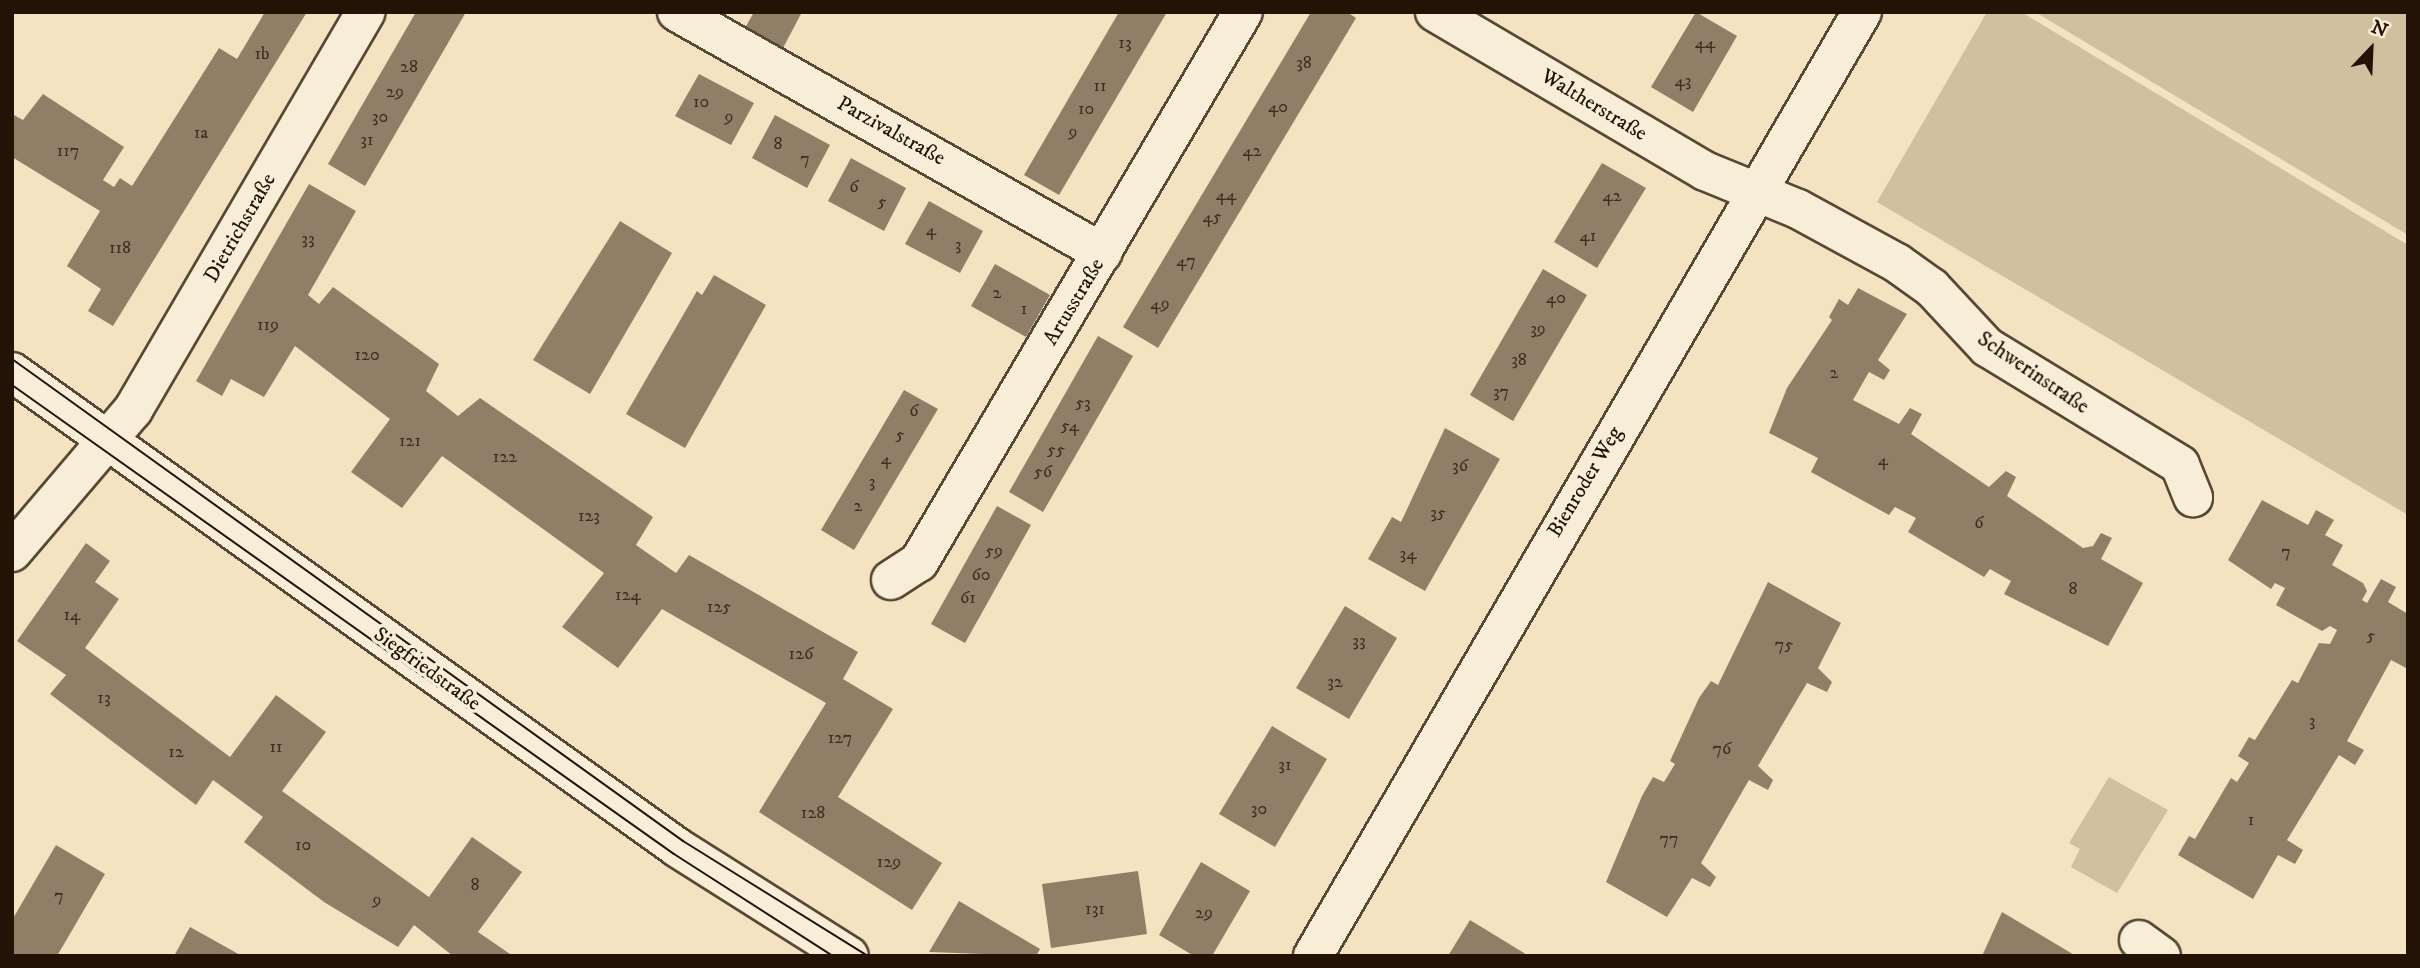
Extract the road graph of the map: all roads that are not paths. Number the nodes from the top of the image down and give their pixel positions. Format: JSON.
{"nodes":[{"id":1,"x":366,"y":12,"type":"edge"},
{"id":2,"x":677,"y":12,"type":"edge"},
{"id":3,"x":1243,"y":12,"type":"edge"},
{"id":4,"x":1436,"y":12,"type":"edge"},
{"id":5,"x":1862,"y":12,"type":"edge"},
{"id":6,"x":1754,"y":194,"type":"junction"},
{"id":7,"x":1103,"y":253,"type":"junction"},
{"id":8,"x":12,"y":372,"type":"edge"},
{"id":9,"x":109,"y":441,"type":"junction"},
{"id":10,"x":2193,"y":497,"type":"dead end"},
{"id":11,"x":12,"y":552,"type":"edge"},
{"id":12,"x":891,"y":580,"type":"dead end"},
{"id":13,"x":849,"y":956,"type":"edge"},
{"id":14,"x":1313,"y":956,"type":"edge"}],
"edges":[{"from":1,"to":9,"type":"street","name":"Dietrichstraße"},
{"from":2,"to":7,"type":"street","name":"Parzivalstraße"},
{"from":3,"to":7,"type":"street","name":"Artusstraße"},
{"from":4,"to":6,"type":"street","name":"Waltherstraße"},
{"from":5,"to":6,"type":"street","name":"Bienroder Weg"},
{"from":6,"to":10,"type":"street","name":"Schwerinstraße"},
{"from":6,"to":14,"type":"street","name":"Bienroder Weg"},
{"from":7,"to":12,"type":"street","name":"Artusstraße"},
{"from":8,"to":9,"type":"street","name":"Siegfriedstraße"},
{"from":9,"to":11,"type":"street","name":"Dietrichstraße"},
{"from":9,"to":13,"type":"street","name":"Siegfriedstraße"}]}
